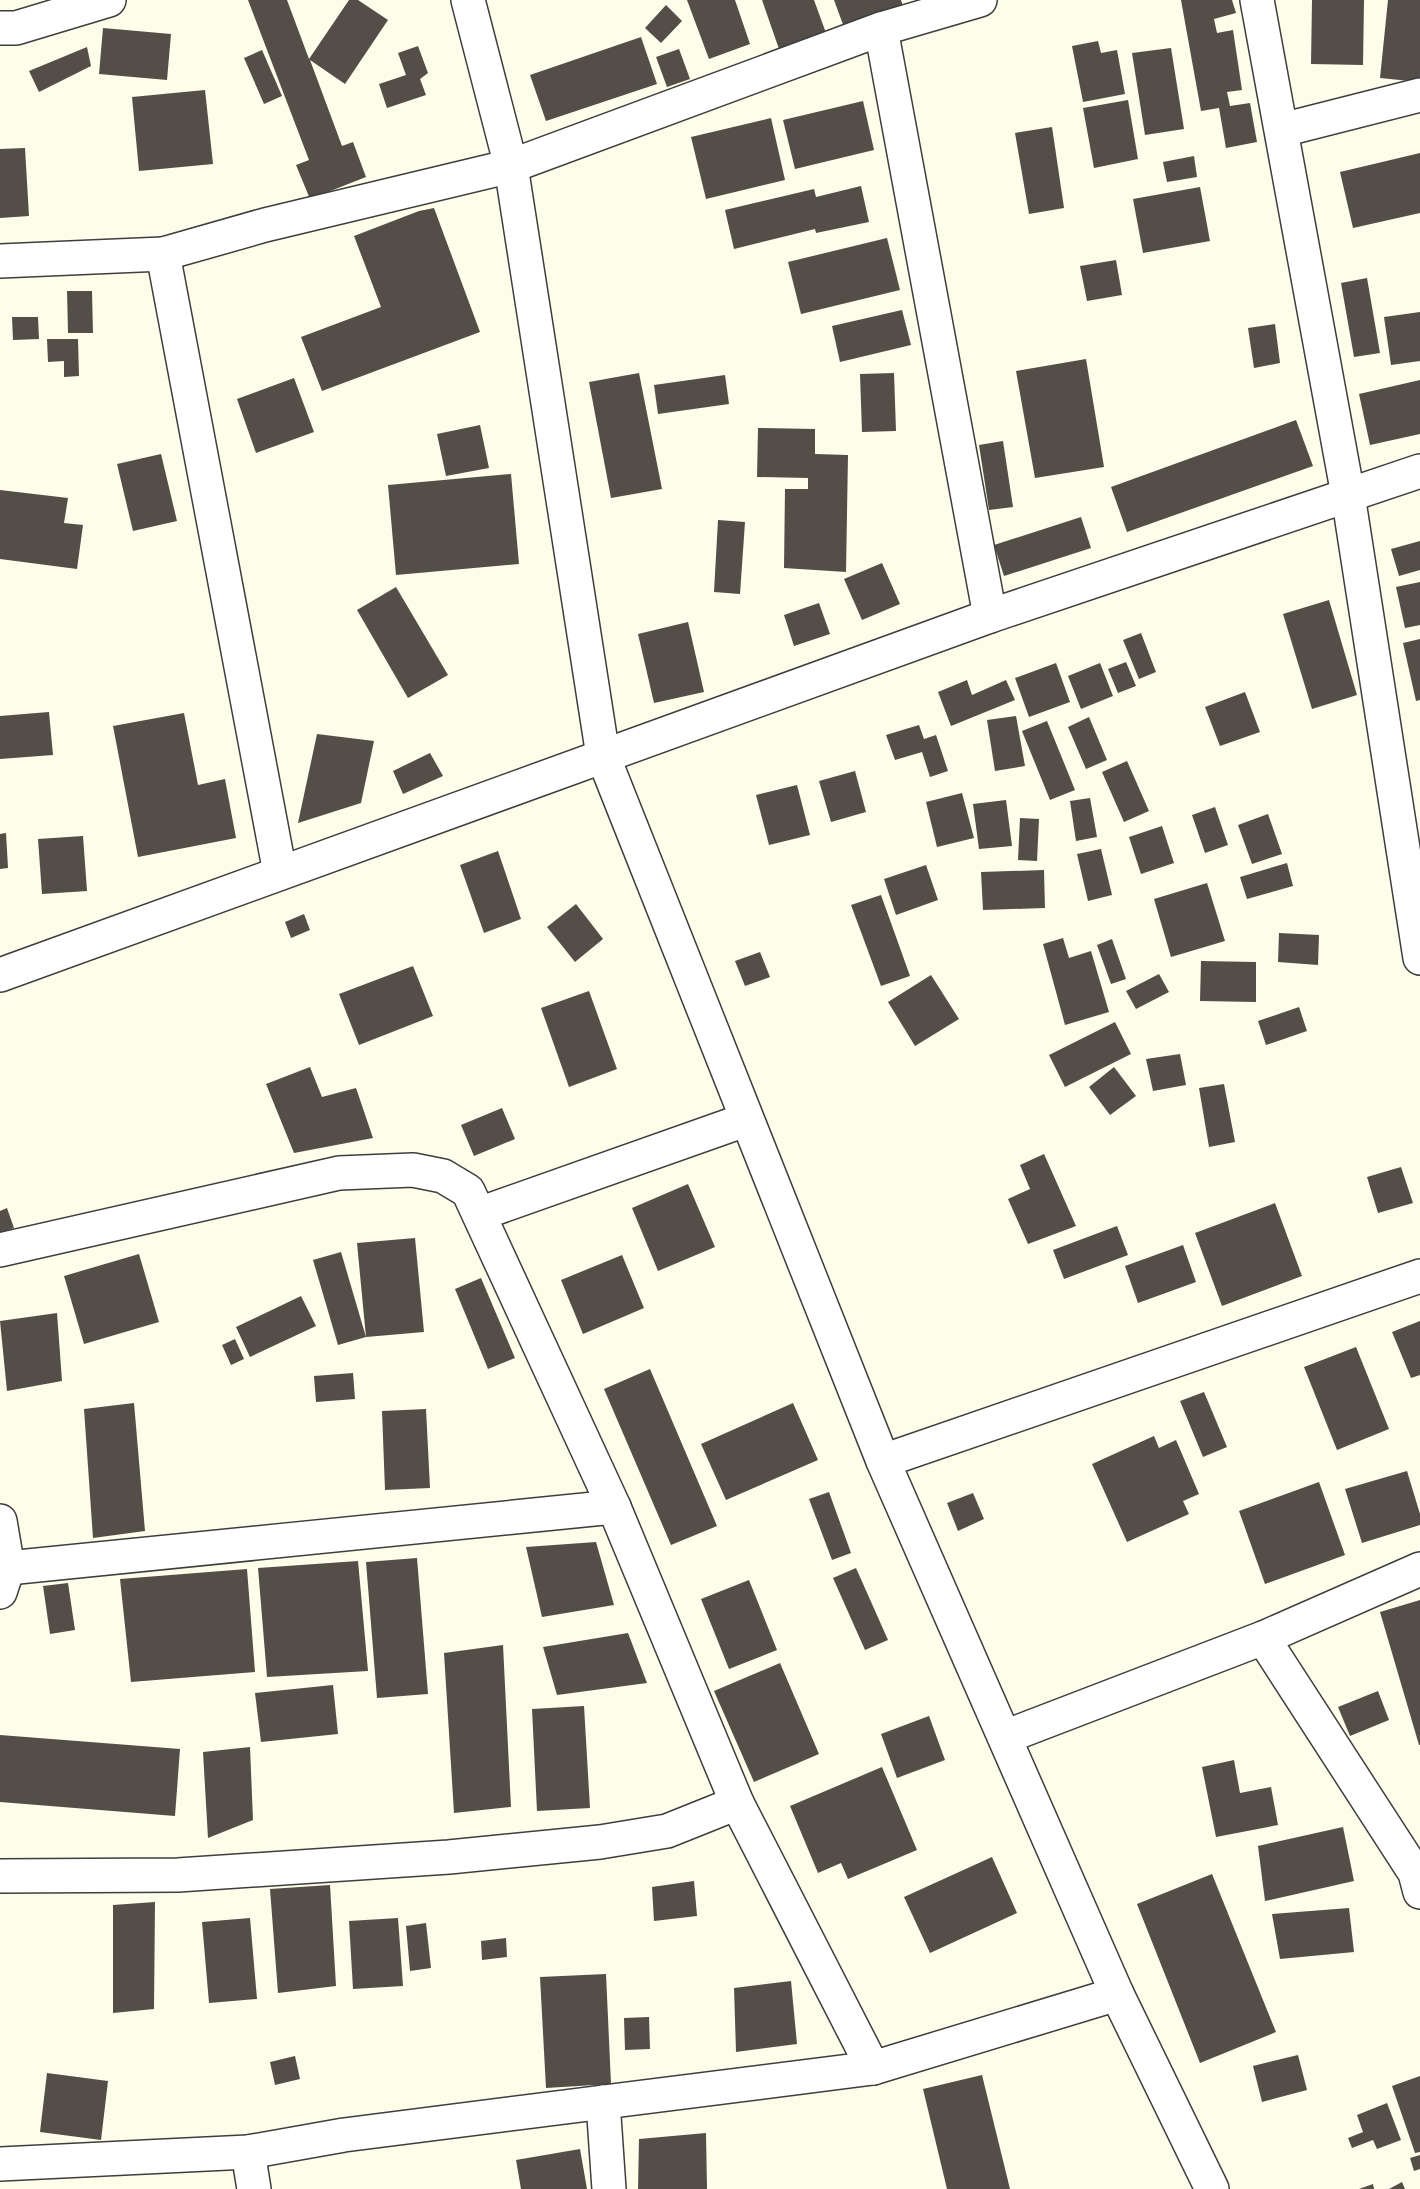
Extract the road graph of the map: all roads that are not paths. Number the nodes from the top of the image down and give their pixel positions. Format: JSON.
{"nodes":[{"id":1,"x":109,"y":0,"type":"edge"},
{"id":2,"x":468,"y":0,"type":"edge"},
{"id":3,"x":980,"y":0,"type":"edge"},
{"id":4,"x":1257,"y":0,"type":"edge"},
{"id":5,"x":0,"y":28,"type":"edge"},
{"id":6,"x":881,"y":29,"type":"junction"},
{"id":7,"x":1420,"y":95,"type":"edge"},
{"id":8,"x":1282,"y":130,"type":"junction"},
{"id":9,"x":511,"y":166,"type":"junction"},
{"id":10,"x":163,"y":254,"type":"junction"},
{"id":11,"x":0,"y":261,"type":"edge"},
{"id":12,"x":1420,"y":471,"type":"edge"},
{"id":13,"x":1348,"y":495,"type":"junction"},
{"id":14,"x":990,"y":616,"type":"junction"},
{"id":15,"x":603,"y":756,"type":"junction"},
{"id":16,"x":280,"y":873,"type":"junction"},
{"id":17,"x":1416,"y":909,"type":"edge"},
{"id":18,"x":1420,"y":958,"type":"edge"},
{"id":19,"x":0,"y":975,"type":"edge"},
{"id":20,"x":745,"y":1120,"type":"junction"},
{"id":21,"x":479,"y":1214,"type":"junction"},
{"id":22,"x":0,"y":1250,"type":"edge"},
{"id":23,"x":1420,"y":1276,"type":"edge"},
{"id":24,"x":883,"y":1461,"type":"junction"},
{"id":25,"x":614,"y":1507,"type":"junction"},
{"id":26,"x":0,"y":1521,"type":"edge"},
{"id":27,"x":1420,"y":1569,"type":"edge"},
{"id":28,"x":4,"y":1580,"type":"edge"},
{"id":29,"x":1263,"y":1638,"type":"junction"},
{"id":30,"x":1005,"y":1737,"type":"junction"},
{"id":31,"x":737,"y":1803,"type":"junction"},
{"id":32,"x":0,"y":1876,"type":"edge"},
{"id":33,"x":1420,"y":1892,"type":"edge"},
{"id":34,"x":1117,"y":1994,"type":"junction"},
{"id":35,"x":873,"y":2067,"type":"junction"},
{"id":36,"x":603,"y":2102,"type":"junction"},
{"id":37,"x":248,"y":2152,"type":"junction"},
{"id":38,"x":0,"y":2164,"type":"edge"},
{"id":39,"x":254,"y":2189,"type":"edge"},
{"id":40,"x":609,"y":2189,"type":"edge"},
{"id":41,"x":1212,"y":2189,"type":"edge"}],
"edges":[{"from":1,"to":5,"type":"street"},
{"from":2,"to":9,"type":"street"},
{"from":3,"to":6,"type":"street"},
{"from":4,"to":8,"type":"street"},
{"from":6,"to":9,"type":"street"},
{"from":6,"to":14,"type":"street"},
{"from":7,"to":8,"type":"street"},
{"from":8,"to":13,"type":"street"},
{"from":9,"to":10,"type":"street"},
{"from":9,"to":15,"type":"street"},
{"from":10,"to":11,"type":"street"},
{"from":10,"to":16,"type":"street"},
{"from":12,"to":13,"type":"street"},
{"from":13,"to":14,"type":"street"},
{"from":13,"to":17,"type":"street"},
{"from":14,"to":15,"type":"street"},
{"from":15,"to":16,"type":"street"},
{"from":15,"to":20,"type":"street"},
{"from":16,"to":19,"type":"street"},
{"from":17,"to":18,"type":"street"},
{"from":20,"to":21,"type":"street"},
{"from":20,"to":24,"type":"street"},
{"from":21,"to":22,"type":"street"},
{"from":21,"to":25,"type":"street"},
{"from":23,"to":24,"type":"street"},
{"from":24,"to":30,"type":"street"},
{"from":25,"to":28,"type":"street"},
{"from":25,"to":31,"type":"street"},
{"from":26,"to":28,"type":"street"},
{"from":27,"to":29,"type":"street"},
{"from":29,"to":30,"type":"street"},
{"from":29,"to":33,"type":"street"},
{"from":30,"to":34,"type":"street"},
{"from":31,"to":32,"type":"street"},
{"from":31,"to":35,"type":"street"},
{"from":34,"to":35,"type":"street"},
{"from":34,"to":41,"type":"street"},
{"from":35,"to":36,"type":"street"},
{"from":36,"to":37,"type":"street"},
{"from":36,"to":40,"type":"street"},
{"from":37,"to":38,"type":"street"},
{"from":37,"to":39,"type":"street"}]}
